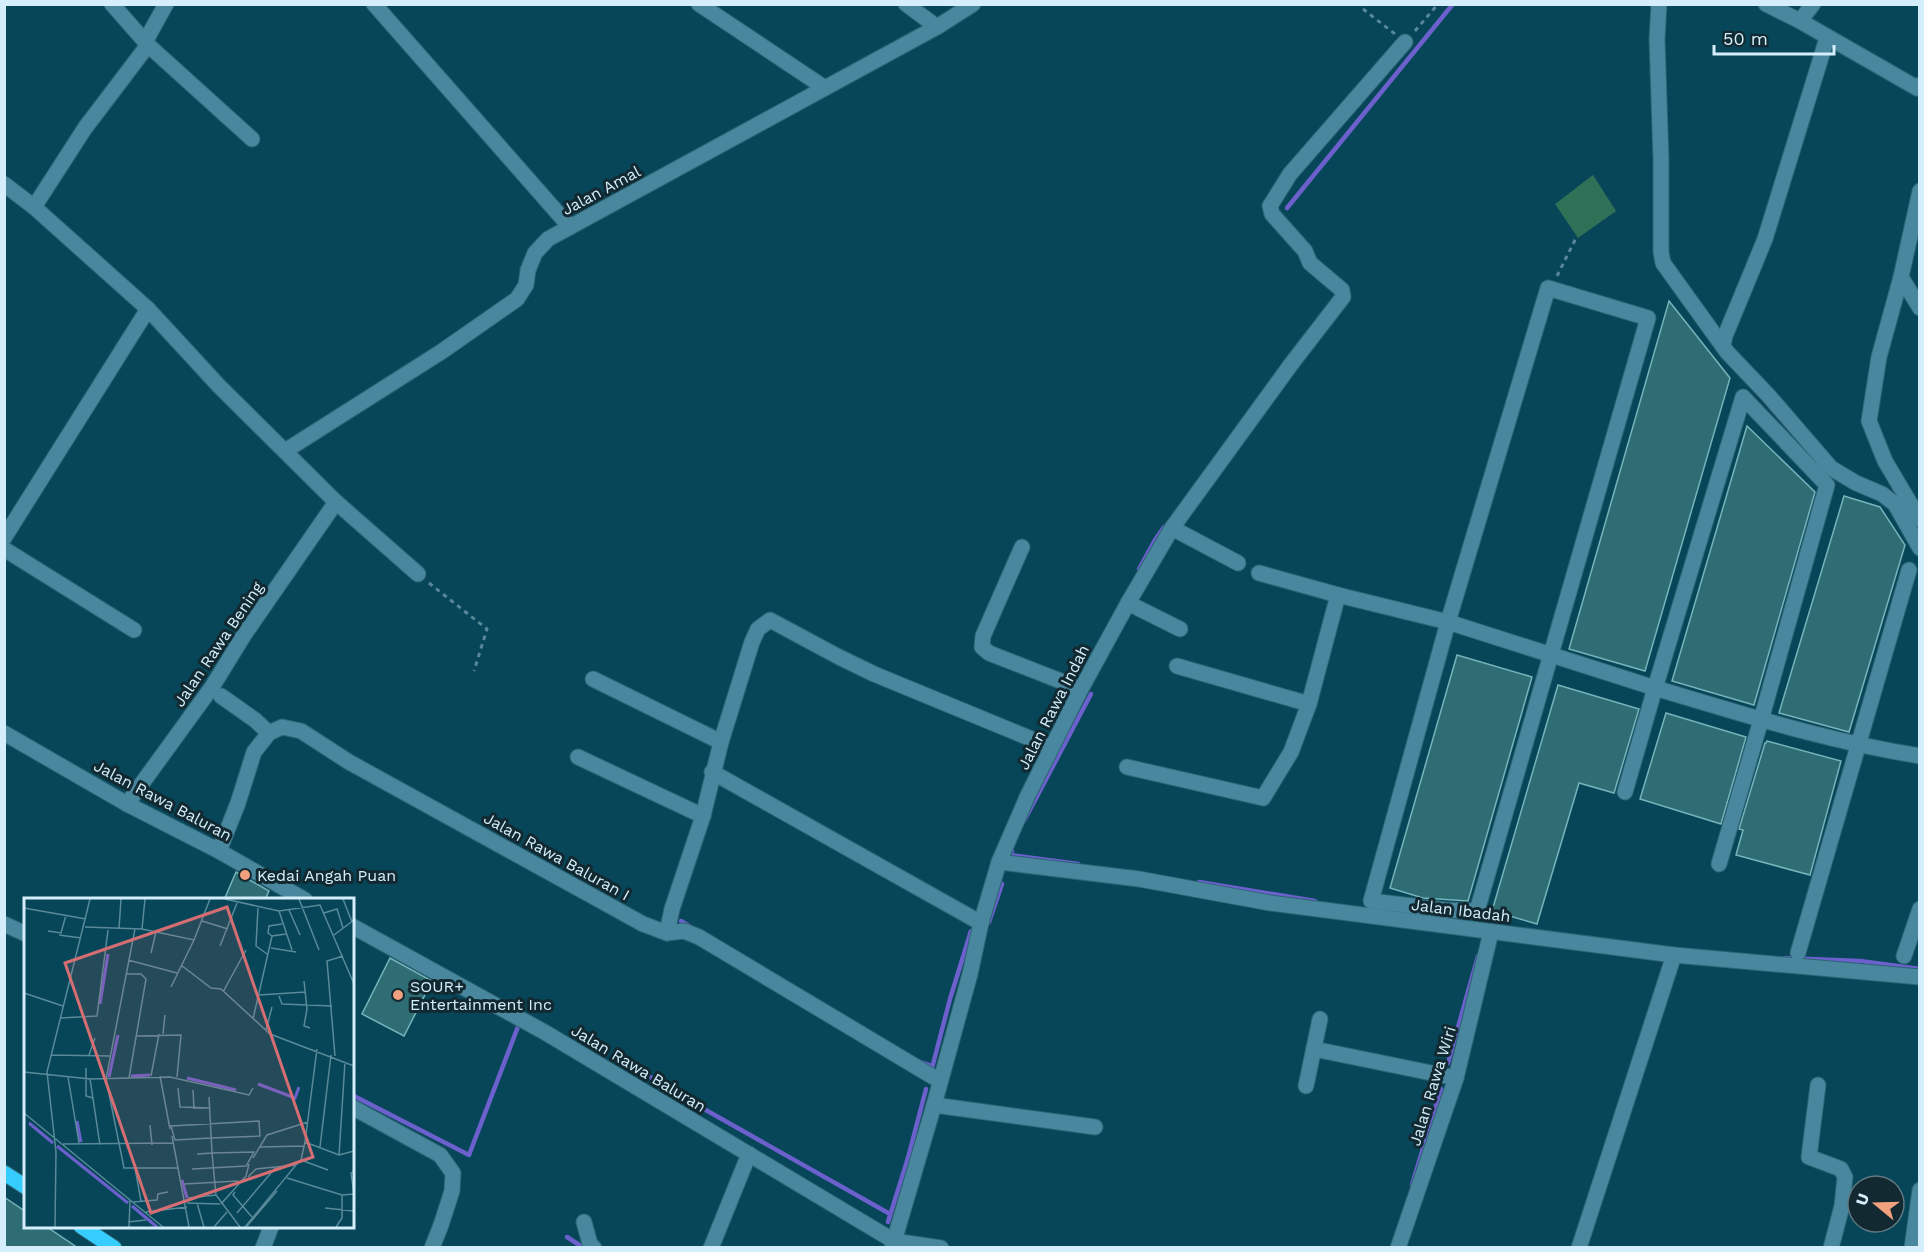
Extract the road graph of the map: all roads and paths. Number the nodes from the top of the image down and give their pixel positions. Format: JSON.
{"nodes":[{"id":1,"x":112,"y":4,"type":"edge"},
{"id":2,"x":166,"y":4,"type":"edge"},
{"id":3,"x":374,"y":4,"type":"edge"},
{"id":4,"x":699,"y":4,"type":"edge"},
{"id":5,"x":906,"y":4,"type":"edge"},
{"id":6,"x":973,"y":4,"type":"edge"},
{"id":7,"x":1438,"y":4,"type":"edge"},
{"id":8,"x":1659,"y":4,"type":"edge"},
{"id":9,"x":1766,"y":4,"type":"edge"},
{"id":10,"x":1813,"y":4,"type":"edge"},
{"id":11,"x":1363,"y":9,"type":"dead end"},
{"id":12,"x":1800,"y":21,"type":"junction"},
{"id":13,"x":937,"y":27,"type":"junction"},
{"id":14,"x":1827,"y":38,"type":"junction"},
{"id":15,"x":1405,"y":42,"type":"junction"},
{"id":16,"x":146,"y":44,"type":"junction"},
{"id":17,"x":1920,"y":85,"type":"edge"},
{"id":18,"x":825,"y":88,"type":"junction"},
{"id":19,"x":252,"y":139,"type":"dead end"},
{"id":20,"x":4,"y":184,"type":"edge"},
{"id":21,"x":1920,"y":191,"type":"edge"},
{"id":22,"x":34,"y":207,"type":"junction"},
{"id":23,"x":570,"y":227,"type":"junction"},
{"id":24,"x":1577,"y":236,"type":"dead end"},
{"id":25,"x":1901,"y":277,"type":"junction"},
{"id":26,"x":1552,"y":288,"type":"junction"},
{"id":27,"x":1920,"y":308,"type":"edge"},
{"id":28,"x":148,"y":309,"type":"junction"},
{"id":29,"x":1723,"y":345,"type":"junction"},
{"id":30,"x":285,"y":451,"type":"junction"},
{"id":31,"x":336,"y":502,"type":"junction"},
{"id":32,"x":1920,"y":520,"type":"edge"},
{"id":33,"x":1173,"y":528,"type":"junction"},
{"id":34,"x":4,"y":538,"type":"edge"},
{"id":35,"x":1022,"y":547,"type":"dead end"},
{"id":36,"x":1920,"y":548,"type":"edge"},
{"id":37,"x":4,"y":549,"type":"edge"},
{"id":38,"x":1238,"y":563,"type":"dead end"},
{"id":39,"x":1910,"y":570,"type":"dead end"},
{"id":40,"x":1259,"y":573,"type":"dead end"},
{"id":41,"x":418,"y":574,"type":"joint"},
{"id":42,"x":1338,"y":595,"type":"junction"},
{"id":43,"x":1128,"y":603,"type":"junction"},
{"id":44,"x":1448,"y":622,"type":"junction"},
{"id":45,"x":1180,"y":629,"type":"dead end"},
{"id":46,"x":134,"y":630,"type":"dead end"},
{"id":47,"x":1552,"y":655,"type":"junction"},
{"id":48,"x":1178,"y":666,"type":"dead end"},
{"id":49,"x":474,"y":671,"type":"dead end"},
{"id":50,"x":593,"y":679,"type":"dead end"},
{"id":51,"x":1655,"y":688,"type":"junction"},
{"id":52,"x":1081,"y":689,"type":"junction"},
{"id":53,"x":221,"y":696,"type":"dead end"},
{"id":54,"x":1309,"y":704,"type":"junction"},
{"id":55,"x":1761,"y":720,"type":"junction"},
{"id":56,"x":4,"y":733,"type":"edge"},
{"id":57,"x":268,"y":733,"type":"junction"},
{"id":58,"x":721,"y":742,"type":"junction"},
{"id":59,"x":1858,"y":746,"type":"junction"},
{"id":60,"x":1051,"y":747,"type":"junction"},
{"id":61,"x":1920,"y":756,"type":"edge"},
{"id":62,"x":578,"y":757,"type":"dead end"},
{"id":63,"x":1127,"y":767,"type":"dead end"},
{"id":64,"x":712,"y":772,"type":"junction"},
{"id":65,"x":1625,"y":792,"type":"dead end"},
{"id":66,"x":127,"y":804,"type":"junction"},
{"id":67,"x":703,"y":816,"type":"junction"},
{"id":68,"x":219,"y":851,"type":"junction"},
{"id":69,"x":999,"y":862,"type":"junction"},
{"id":70,"x":1719,"y":864,"type":"dead end"},
{"id":71,"x":301,"y":898,"type":"edge"},
{"id":72,"x":1920,"y":909,"type":"edge"},
{"id":73,"x":981,"y":923,"type":"junction"},
{"id":74,"x":4,"y":924,"type":"edge"},
{"id":75,"x":354,"y":927,"type":"edge"},
{"id":76,"x":1491,"y":932,"type":"junction"},
{"id":77,"x":24,"y":933,"type":"edge"},
{"id":78,"x":667,"y":933,"type":"junction"},
{"id":79,"x":1798,"y":953,"type":"dead end"},
{"id":80,"x":1674,"y":956,"type":"junction"},
{"id":81,"x":1904,"y":956,"type":"dead end"},
{"id":82,"x":1920,"y":977,"type":"edge"},
{"id":83,"x":1320,"y":1019,"type":"dead end"},
{"id":84,"x":1314,"y":1049,"type":"junction"},
{"id":85,"x":1456,"y":1078,"type":"junction"},
{"id":86,"x":940,"y":1082,"type":"junction"},
{"id":87,"x":1818,"y":1085,"type":"dead end"},
{"id":88,"x":1306,"y":1086,"type":"dead end"},
{"id":89,"x":934,"y":1105,"type":"junction"},
{"id":90,"x":354,"y":1108,"type":"edge"},
{"id":91,"x":1095,"y":1127,"type":"dead end"},
{"id":92,"x":749,"y":1154,"type":"junction"},
{"id":93,"x":4,"y":1173,"type":"edge"},
{"id":94,"x":24,"y":1186,"type":"edge"},
{"id":95,"x":1920,"y":1190,"type":"edge"},
{"id":96,"x":584,"y":1222,"type":"dead end"},
{"id":97,"x":85,"y":1228,"type":"edge"},
{"id":98,"x":271,"y":1228,"type":"edge"},
{"id":99,"x":100,"y":1232,"type":"edge"},
{"id":100,"x":893,"y":1244,"type":"edge"},
{"id":101,"x":114,"y":1248,"type":"edge"},
{"id":102,"x":263,"y":1248,"type":"edge"},
{"id":103,"x":432,"y":1248,"type":"edge"},
{"id":104,"x":594,"y":1248,"type":"edge"},
{"id":105,"x":711,"y":1248,"type":"edge"},
{"id":106,"x":941,"y":1248,"type":"edge"},
{"id":107,"x":1398,"y":1248,"type":"edge"},
{"id":108,"x":1579,"y":1248,"type":"edge"},
{"id":109,"x":1831,"y":1248,"type":"edge"},
{"id":110,"x":1911,"y":1248,"type":"edge"}],
"edges":[{"from":1,"to":16,"type":"street"},
{"from":2,"to":16,"type":"street"},
{"from":3,"to":23,"type":"street"},
{"from":4,"to":18,"type":"street"},
{"from":5,"to":13,"type":"street"},
{"from":6,"to":13,"type":"street","name":"Jalan Amal"},
{"from":7,"to":15,"type":"path"},
{"from":8,"to":29,"type":"street"},
{"from":9,"to":12,"type":"street"},
{"from":10,"to":12,"type":"street"},
{"from":11,"to":15,"type":"path"},
{"from":12,"to":14,"type":"street"},
{"from":13,"to":18,"type":"street","name":"Jalan Amal"},
{"from":14,"to":17,"type":"street"},
{"from":14,"to":29,"type":"street"},
{"from":15,"to":33,"type":"street","name":"Jalan Rawa Indah"},
{"from":16,"to":19,"type":"street"},
{"from":16,"to":22,"type":"street"},
{"from":18,"to":23,"type":"street","name":"Jalan Amal"},
{"from":20,"to":22,"type":"street"},
{"from":21,"to":25,"type":"street"},
{"from":22,"to":28,"type":"street"},
{"from":23,"to":30,"type":"street","name":"Jalan Amal"},
{"from":24,"to":26,"type":"path"},
{"from":25,"to":27,"type":"street"},
{"from":25,"to":32,"type":"street"},
{"from":26,"to":44,"type":"street"},
{"from":26,"to":47,"type":"street"},
{"from":28,"to":30,"type":"street"},
{"from":28,"to":34,"type":"street"},
{"from":29,"to":36,"type":"street"},
{"from":30,"to":31,"type":"street"},
{"from":31,"to":41,"type":"street"},
{"from":31,"to":66,"type":"street","name":"Jalan Rawa Bening"},
{"from":33,"to":38,"type":"street"},
{"from":33,"to":43,"type":"street","name":"Jalan Rawa Indah"},
{"from":35,"to":52,"type":"street"},
{"from":37,"to":46,"type":"street"},
{"from":39,"to":59,"type":"street"},
{"from":40,"to":42,"type":"street"},
{"from":41,"to":49,"type":"path"},
{"from":42,"to":44,"type":"street"},
{"from":42,"to":54,"type":"street"},
{"from":43,"to":45,"type":"street"},
{"from":43,"to":52,"type":"street","name":"Jalan Rawa Indah"},
{"from":44,"to":47,"type":"street"},
{"from":44,"to":47,"type":"street"},
{"from":47,"to":51,"type":"street"},
{"from":48,"to":54,"type":"street"},
{"from":50,"to":58,"type":"street"},
{"from":51,"to":55,"type":"street"},
{"from":51,"to":55,"type":"street"},
{"from":51,"to":65,"type":"street"},
{"from":52,"to":60,"type":"street","name":"Jalan Rawa Indah"},
{"from":53,"to":57,"type":"street"},
{"from":54,"to":63,"type":"street"},
{"from":55,"to":59,"type":"street"},
{"from":55,"to":70,"type":"street"},
{"from":56,"to":66,"type":"street","name":"Jalan Rawa Baluran"},
{"from":57,"to":68,"type":"street"},
{"from":57,"to":78,"type":"street","name":"Jalan Rawa Baluran I"},
{"from":58,"to":60,"type":"street"},
{"from":58,"to":64,"type":"street"},
{"from":59,"to":61,"type":"street"},
{"from":59,"to":79,"type":"street"},
{"from":60,"to":69,"type":"street","name":"Jalan Rawa Indah"},
{"from":62,"to":67,"type":"street"},
{"from":64,"to":67,"type":"street"},
{"from":64,"to":73,"type":"street"},
{"from":66,"to":68,"type":"street","name":"Jalan Rawa Baluran"},
{"from":67,"to":78,"type":"street"},
{"from":68,"to":71,"type":"street","name":"Jalan Rawa Baluran"},
{"from":69,"to":73,"type":"street","name":"Jalan Rawa Indah"},
{"from":69,"to":76,"type":"street","name":"Jalan Ibadah"},
{"from":72,"to":81,"type":"street"},
{"from":73,"to":86,"type":"street","name":"Jalan Rawa Indah"},
{"from":74,"to":77,"type":"street"},
{"from":75,"to":92,"type":"street","name":"Jalan Rawa Baluran"},
{"from":76,"to":80,"type":"street","name":"Jalan Ibadah"},
{"from":76,"to":85,"type":"street","name":"Jalan Rawa Wiri"},
{"from":78,"to":86,"type":"street","name":"Jalan Rawa Baluran I"},
{"from":80,"to":82,"type":"street","name":"Jalan Ibadah"},
{"from":80,"to":108,"type":"street"},
{"from":83,"to":84,"type":"street"},
{"from":84,"to":85,"type":"street"},
{"from":84,"to":88,"type":"street"},
{"from":85,"to":107,"type":"street","name":"Jalan Rawa Wiri"},
{"from":86,"to":89,"type":"street","name":"Jalan Rawa Indah"},
{"from":87,"to":109,"type":"street"},
{"from":89,"to":91,"type":"street"},
{"from":89,"to":100,"type":"street","name":"Jalan Rawa Indah"},
{"from":90,"to":103,"type":"street"},
{"from":92,"to":100,"type":"street","name":"Jalan Rawa Baluran"},
{"from":92,"to":105,"type":"street"},
{"from":93,"to":94,"type":"main road"},
{"from":95,"to":110,"type":"street"},
{"from":96,"to":104,"type":"street"},
{"from":97,"to":99,"type":"main road"},
{"from":98,"to":102,"type":"street"},
{"from":99,"to":101,"type":"main road"},
{"from":100,"to":106,"type":"street"}]}
